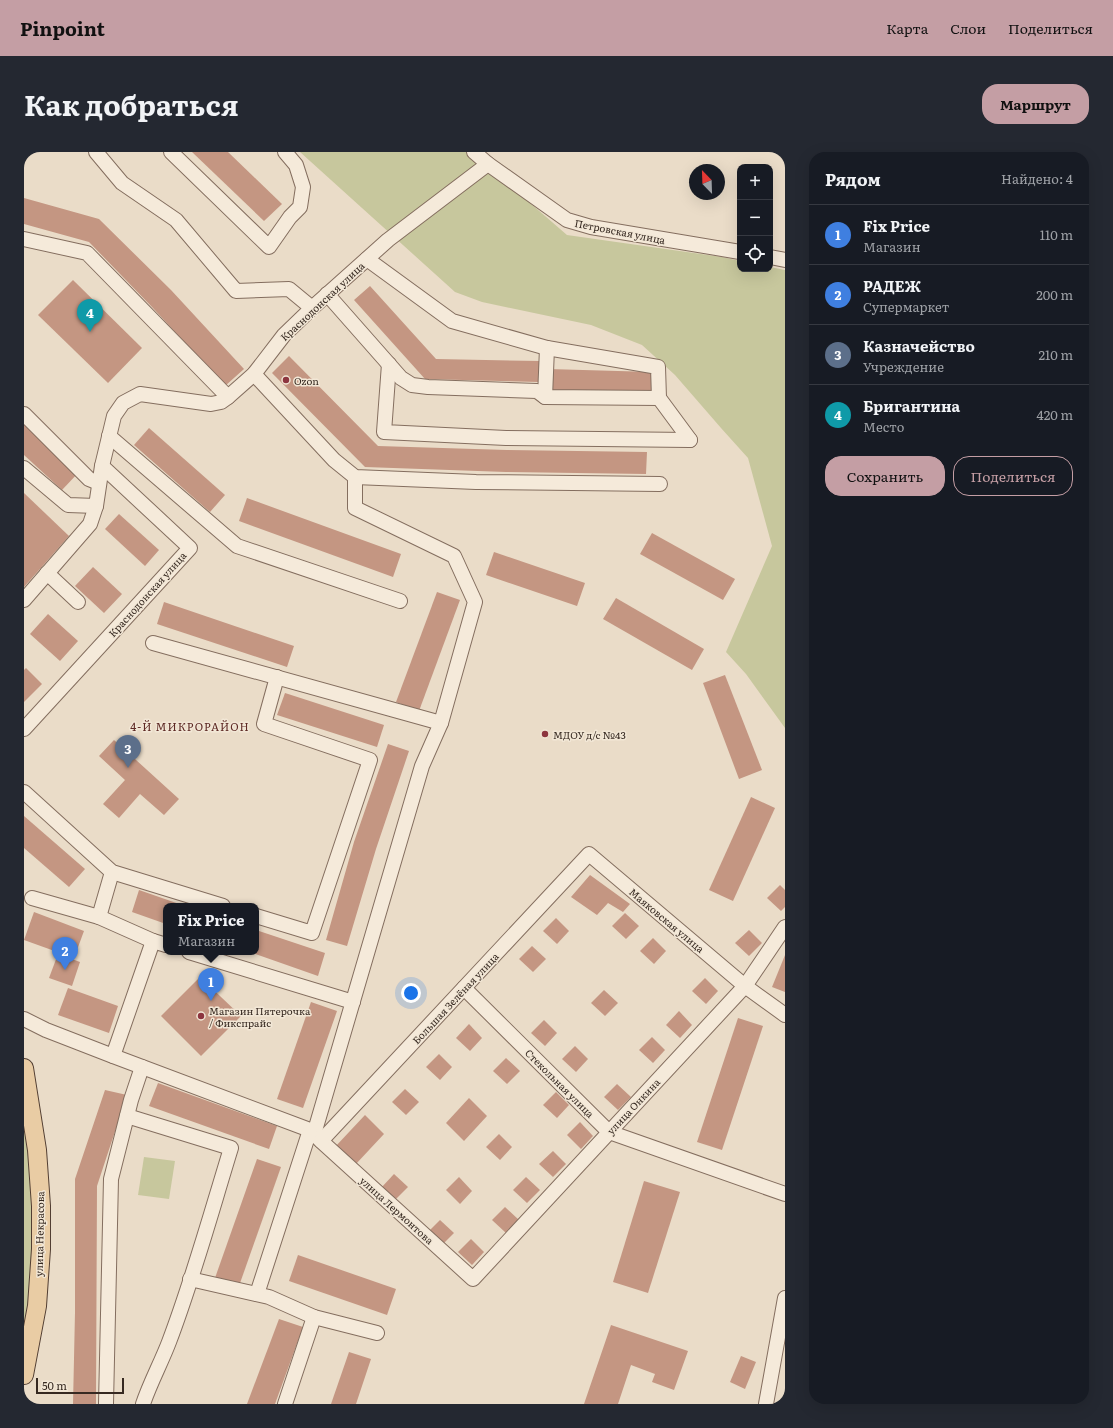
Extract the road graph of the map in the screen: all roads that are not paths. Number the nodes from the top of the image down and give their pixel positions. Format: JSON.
{"nodes":[{"id":1,"x":96,"y":152,"type":"edge"},
{"id":2,"x":171,"y":152,"type":"edge"},
{"id":3,"x":285,"y":152,"type":"edge"},
{"id":4,"x":474,"y":152,"type":"edge"},
{"id":5,"x":488,"y":164,"type":"junction"},
{"id":6,"x":24,"y":238,"type":"edge"},
{"id":7,"x":737,"y":251,"type":"edge"},
{"id":8,"x":773,"y":258,"type":"edge"},
{"id":9,"x":367,"y":259,"type":"junction"},
{"id":10,"x":785,"y":260,"type":"edge"},
{"id":11,"x":327,"y":294,"type":"junction"},
{"id":12,"x":312,"y":308,"type":"junction"},
{"id":13,"x":546,"y":348,"type":"junction"},
{"id":14,"x":389,"y":364,"type":"junction"},
{"id":15,"x":254,"y":374,"type":"junction"},
{"id":16,"x":228,"y":397,"type":"junction"},
{"id":17,"x":545,"y":397,"type":"junction"},
{"id":18,"x":659,"y":398,"type":"junction"},
{"id":19,"x":24,"y":414,"type":"edge"},
{"id":20,"x":109,"y":436,"type":"junction"},
{"id":21,"x":102,"y":466,"type":"junction"},
{"id":22,"x":24,"y":468,"type":"edge"},
{"id":23,"x":355,"y":477,"type":"junction"},
{"id":24,"x":99,"y":483,"type":"junction"},
{"id":25,"x":660,"y":484,"type":"dead end"},
{"id":26,"x":96,"y":506,"type":"junction"},
{"id":27,"x":47,"y":573,"type":"junction"},
{"id":28,"x":24,"y":600,"type":"edge"},
{"id":29,"x":400,"y":601,"type":"dead end"},
{"id":30,"x":78,"y":602,"type":"dead end"},
{"id":31,"x":154,"y":644,"type":"dead end"},
{"id":32,"x":277,"y":678,"type":"junction"},
{"id":33,"x":441,"y":723,"type":"junction"},
{"id":34,"x":24,"y":729,"type":"edge"},
{"id":35,"x":24,"y":792,"type":"edge"},
{"id":36,"x":589,"y":854,"type":"joint"},
{"id":37,"x":112,"y":872,"type":"junction"},
{"id":38,"x":32,"y":898,"type":"dead end"},
{"id":39,"x":213,"y":903,"type":"edge"},
{"id":40,"x":99,"y":917,"type":"junction"},
{"id":41,"x":259,"y":917,"type":"edge"},
{"id":42,"x":785,"y":927,"type":"edge"},
{"id":43,"x":160,"y":943,"type":"edge"},
{"id":44,"x":199,"y":955,"type":"edge"},
{"id":45,"x":745,"y":986,"type":"junction"},
{"id":46,"x":464,"y":988,"type":"junction"},
{"id":47,"x":353,"y":1002,"type":"junction"},
{"id":48,"x":785,"y":1015,"type":"edge"},
{"id":49,"x":24,"y":1019,"type":"edge"},
{"id":50,"x":113,"y":1056,"type":"junction"},
{"id":51,"x":142,"y":1067,"type":"junction"},
{"id":52,"x":24,"y":1068,"type":"edge"},
{"id":53,"x":127,"y":1116,"type":"junction"},
{"id":54,"x":609,"y":1132,"type":"junction"},
{"id":55,"x":315,"y":1135,"type":"junction"},
{"id":56,"x":785,"y":1194,"type":"edge"},
{"id":57,"x":190,"y":1279,"type":"junction"},
{"id":58,"x":473,"y":1280,"type":"joint"},
{"id":59,"x":257,"y":1294,"type":"junction"},
{"id":60,"x":785,"y":1298,"type":"edge"},
{"id":61,"x":314,"y":1316,"type":"junction"},
{"id":62,"x":377,"y":1333,"type":"dead end"},
{"id":63,"x":24,"y":1376,"type":"edge"},
{"id":64,"x":106,"y":1404,"type":"edge"},
{"id":65,"x":143,"y":1404,"type":"edge"},
{"id":66,"x":285,"y":1404,"type":"edge"},
{"id":67,"x":766,"y":1404,"type":"edge"}],
"edges":[{"from":1,"to":12,"type":"street"},
{"from":2,"to":3,"type":"street"},
{"from":4,"to":5,"type":"street","name":"Петровская улица"},
{"from":5,"to":7,"type":"street","name":"Петровская улица"},
{"from":5,"to":9,"type":"street","name":"Краснодонская улица"},
{"from":6,"to":16,"type":"street"},
{"from":8,"to":10,"type":"street"},
{"from":9,"to":11,"type":"street","name":"Краснодонская улица"},
{"from":9,"to":13,"type":"street"},
{"from":11,"to":12,"type":"street","name":"Краснодонская улица"},
{"from":11,"to":14,"type":"street"},
{"from":12,"to":15,"type":"street","name":"Краснодонская улица"},
{"from":13,"to":17,"type":"street"},
{"from":13,"to":18,"type":"street"},
{"from":14,"to":17,"type":"street"},
{"from":14,"to":18,"type":"street"},
{"from":15,"to":16,"type":"street","name":"Краснодонская улица"},
{"from":15,"to":23,"type":"street"},
{"from":16,"to":20,"type":"street","name":"Краснодонская улица"},
{"from":17,"to":18,"type":"street"},
{"from":19,"to":24,"type":"street"},
{"from":20,"to":21,"type":"street","name":"Краснодонская улица"},
{"from":20,"to":29,"type":"street"},
{"from":21,"to":24,"type":"street","name":"Краснодонская улица"},
{"from":21,"to":34,"type":"street","name":"Краснодонская улица"},
{"from":22,"to":26,"type":"street"},
{"from":23,"to":25,"type":"street"},
{"from":23,"to":33,"type":"street"},
{"from":24,"to":26,"type":"street","name":"Краснодонская улица"},
{"from":26,"to":27,"type":"street","name":"Краснодонская улица"},
{"from":27,"to":28,"type":"street","name":"Краснодонская улица"},
{"from":27,"to":30,"type":"street"},
{"from":31,"to":32,"type":"street"},
{"from":32,"to":33,"type":"street"},
{"from":32,"to":41,"type":"street"},
{"from":33,"to":47,"type":"street"},
{"from":35,"to":37,"type":"street"},
{"from":36,"to":45,"type":"street","name":"Маяковская улица"},
{"from":36,"to":46,"type":"street","name":"Большая Зелёная улица"},
{"from":37,"to":39,"type":"street"},
{"from":37,"to":40,"type":"street"},
{"from":38,"to":40,"type":"street"},
{"from":40,"to":43,"type":"street"},
{"from":42,"to":45,"type":"street","name":"улица Онкина"},
{"from":43,"to":50,"type":"street"},
{"from":44,"to":47,"type":"street"},
{"from":45,"to":48,"type":"street","name":"Маяковская улица"},
{"from":45,"to":54,"type":"street","name":"улица Онкина"},
{"from":46,"to":54,"type":"street","name":"Стекольная улица"},
{"from":46,"to":55,"type":"street","name":"Большая Зелёная улица"},
{"from":47,"to":55,"type":"street"},
{"from":49,"to":50,"type":"street"},
{"from":50,"to":51,"type":"street"},
{"from":51,"to":53,"type":"street"},
{"from":51,"to":55,"type":"street"},
{"from":52,"to":63,"type":"main road","name":"улица Некрасова"},
{"from":53,"to":57,"type":"street"},
{"from":53,"to":64,"type":"street"},
{"from":54,"to":56,"type":"street","name":"Стекольная улица"},
{"from":54,"to":58,"type":"street","name":"улица Онкина"},
{"from":55,"to":58,"type":"street","name":"улица Лермонтова"},
{"from":55,"to":59,"type":"street"},
{"from":57,"to":59,"type":"street"},
{"from":57,"to":65,"type":"street"},
{"from":59,"to":61,"type":"street"},
{"from":60,"to":67,"type":"street"},
{"from":61,"to":62,"type":"street"},
{"from":61,"to":66,"type":"street"}]}
